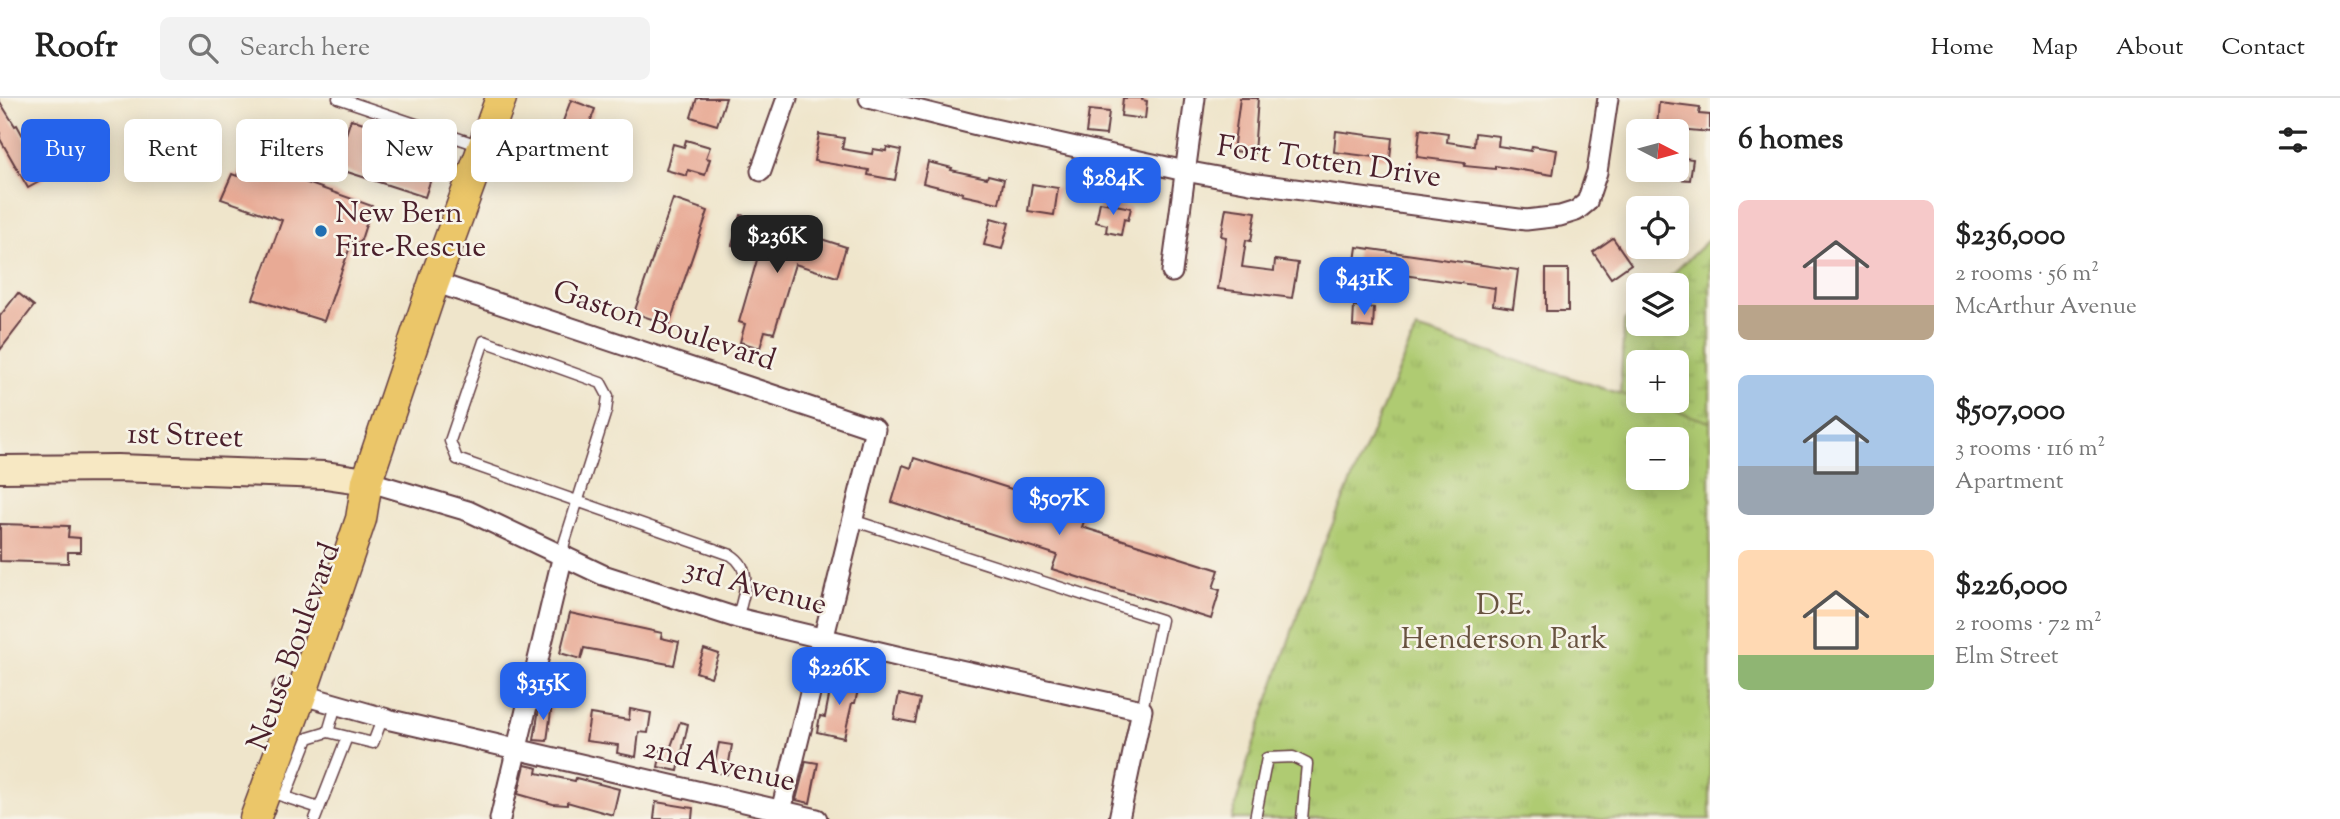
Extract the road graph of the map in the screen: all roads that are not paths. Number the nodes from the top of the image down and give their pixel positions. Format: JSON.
{"nodes":[{"id":1,"x":338,"y":98,"type":"edge"},
{"id":2,"x":501,"y":98,"type":"edge"},
{"id":3,"x":787,"y":98,"type":"edge"},
{"id":4,"x":869,"y":98,"type":"edge"},
{"id":5,"x":1195,"y":98,"type":"edge"},
{"id":6,"x":1608,"y":98,"type":"edge"},
{"id":7,"x":494,"y":119,"type":"edge"},
{"id":8,"x":471,"y":142,"type":"edge"},
{"id":9,"x":761,"y":171,"type":"dead end"},
{"id":10,"x":1185,"y":171,"type":"junction"},
{"id":11,"x":472,"y":182,"type":"edge"},
{"id":12,"x":1172,"y":272,"type":"dead end"},
{"id":13,"x":434,"y":282,"type":"junction"},
{"id":14,"x":0,"y":469,"type":"edge"},
{"id":15,"x":367,"y":481,"type":"junction"},
{"id":16,"x":578,"y":501,"type":"junction"},
{"id":17,"x":852,"y":520,"type":"junction"},
{"id":18,"x":563,"y":555,"type":"junction"},
{"id":19,"x":737,"y":618,"type":"junction"},
{"id":20,"x":822,"y":638,"type":"junction"},
{"id":21,"x":292,"y":692,"type":"junction"},
{"id":22,"x":336,"y":705,"type":"junction"},
{"id":23,"x":1142,"y":710,"type":"junction"},
{"id":24,"x":383,"y":717,"type":"junction"},
{"id":25,"x":328,"y":732,"type":"junction"},
{"id":26,"x":347,"y":737,"type":"junction"},
{"id":27,"x":302,"y":745,"type":"junction"},
{"id":28,"x":517,"y":749,"type":"junction"},
{"id":29,"x":276,"y":793,"type":"junction"},
{"id":30,"x":319,"y":808,"type":"junction"},
{"id":31,"x":780,"y":815,"type":"edge"},
{"id":32,"x":233,"y":819,"type":"edge"},
{"id":33,"x":255,"y":819,"type":"edge"},
{"id":34,"x":315,"y":819,"type":"edge"},
{"id":35,"x":500,"y":819,"type":"edge"},
{"id":36,"x":817,"y":819,"type":"edge"},
{"id":37,"x":1119,"y":819,"type":"edge"},
{"id":38,"x":1255,"y":819,"type":"edge"},
{"id":39,"x":1302,"y":819,"type":"edge"}],
"edges":[{"from":1,"to":8,"type":"lane"},
{"from":2,"to":7,"type":"main road","name":"Neuse Boulevard"},
{"from":3,"to":9,"type":"street"},
{"from":4,"to":10,"type":"street","name":"Fort Totten Drive"},
{"from":5,"to":10,"type":"street"},
{"from":6,"to":10,"type":"street","name":"Fort Totten Drive"},
{"from":10,"to":12,"type":"street"},
{"from":11,"to":13,"type":"main road","name":"Neuse Boulevard"},
{"from":13,"to":15,"type":"main road","name":"Neuse Boulevard"},
{"from":13,"to":17,"type":"street","name":"Gaston Boulevard"},
{"from":14,"to":15,"type":"main road","name":"1st Street"},
{"from":15,"to":18,"type":"street","name":"3rd Avenue"},
{"from":15,"to":21,"type":"main road","name":"Neuse Boulevard"},
{"from":16,"to":16,"type":"lane"},
{"from":16,"to":18,"type":"lane"},
{"from":16,"to":19,"type":"lane"},
{"from":17,"to":20,"type":"street"},
{"from":17,"to":23,"type":"lane"},
{"from":18,"to":19,"type":"street","name":"3rd Avenue"},
{"from":18,"to":28,"type":"street"},
{"from":19,"to":20,"type":"street","name":"3rd Avenue"},
{"from":20,"to":23,"type":"street","name":"3rd Avenue"},
{"from":20,"to":31,"type":"street"},
{"from":21,"to":22,"type":"street","name":"2nd Avenue"},
{"from":21,"to":27,"type":"main road","name":"Neuse Boulevard"},
{"from":21,"to":32,"type":"main road","name":"Neuse Boulevard"},
{"from":22,"to":24,"type":"street","name":"2nd Avenue"},
{"from":22,"to":25,"type":"lane"},
{"from":23,"to":37,"type":"street"},
{"from":24,"to":26,"type":"lane"},
{"from":24,"to":28,"type":"street","name":"2nd Avenue"},
{"from":25,"to":26,"type":"lane"},
{"from":25,"to":27,"type":"lane"},
{"from":26,"to":30,"type":"lane"},
{"from":27,"to":29,"type":"main road","name":"Neuse Boulevard"},
{"from":27,"to":29,"type":"lane"},
{"from":28,"to":31,"type":"street","name":"2nd Avenue"},
{"from":28,"to":35,"type":"street"},
{"from":29,"to":30,"type":"lane"},
{"from":29,"to":33,"type":"main road","name":"Neuse Boulevard"},
{"from":30,"to":34,"type":"lane"},
{"from":31,"to":36,"type":"street","name":"2nd Avenue"},
{"from":38,"to":39,"type":"lane"}]}
